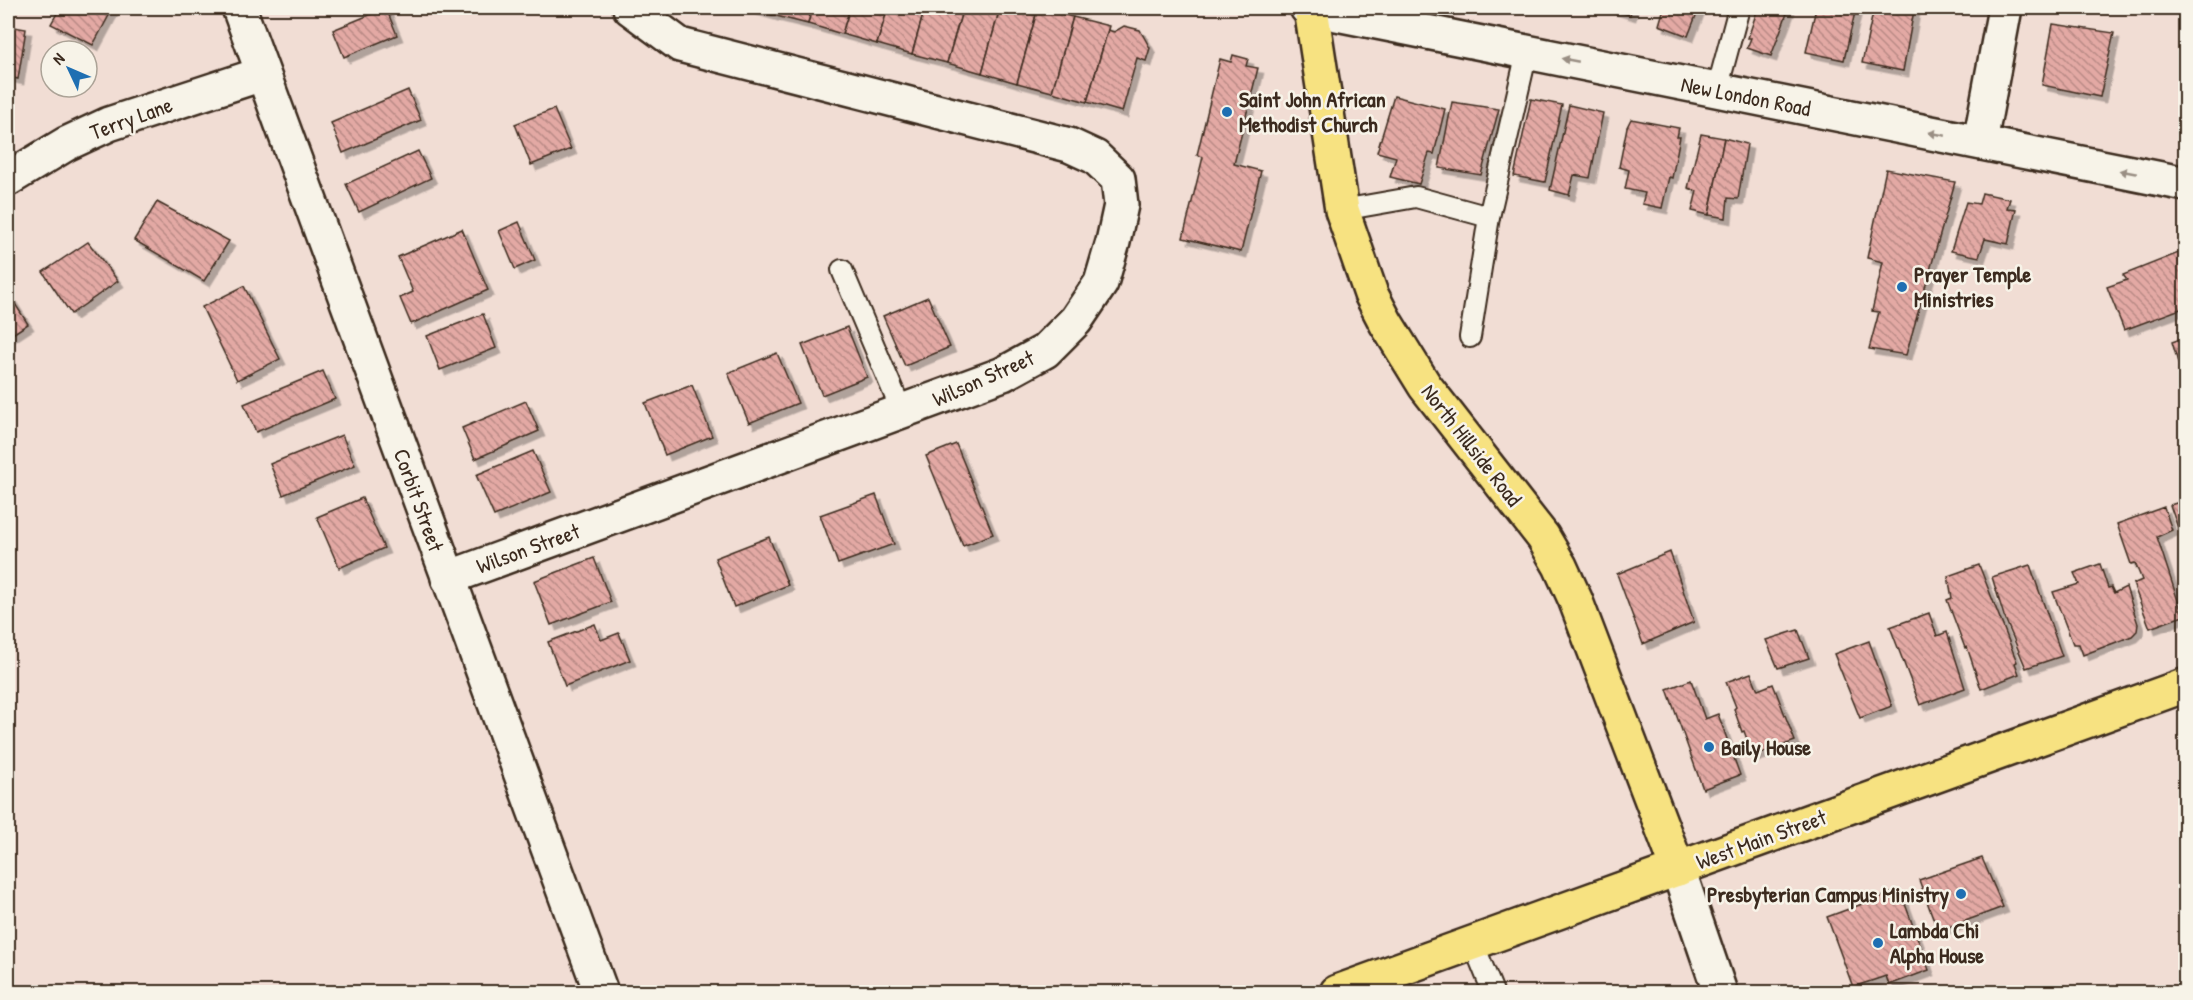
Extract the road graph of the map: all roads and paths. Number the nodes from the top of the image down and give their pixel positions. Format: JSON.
{"nodes":[{"id":1,"x":239,"y":8,"type":"edge"},
{"id":2,"x":630,"y":8,"type":"edge"},
{"id":3,"x":1310,"y":8,"type":"edge"},
{"id":4,"x":1739,"y":8,"type":"edge"},
{"id":5,"x":2005,"y":8,"type":"edge"},
{"id":6,"x":1527,"y":52,"type":"junction"},
{"id":7,"x":262,"y":74,"type":"junction"},
{"id":8,"x":1717,"y":90,"type":"junction"},
{"id":9,"x":1980,"y":142,"type":"junction"},
{"id":10,"x":8,"y":179,"type":"edge"},
{"id":11,"x":2186,"y":184,"type":"edge"},
{"id":12,"x":1342,"y":210,"type":"junction"},
{"id":13,"x":1489,"y":217,"type":"junction"},
{"id":14,"x":842,"y":270,"type":"dead end"},
{"id":15,"x":1470,"y":337,"type":"dead end"},
{"id":16,"x":902,"y":412,"type":"junction"},
{"id":17,"x":448,"y":578,"type":"junction"},
{"id":18,"x":2186,"y":685,"type":"edge"},
{"id":19,"x":1678,"y":869,"type":"junction"},
{"id":20,"x":1473,"y":943,"type":"junction"},
{"id":21,"x":601,"y":993,"type":"edge"},
{"id":22,"x":1337,"y":993,"type":"edge"},
{"id":23,"x":1493,"y":993,"type":"edge"},
{"id":24,"x":1720,"y":993,"type":"edge"}],
"edges":[{"from":1,"to":7,"type":"street","name":"Corbit Street"},
{"from":2,"to":16,"type":"street","name":"Wilson Street"},
{"from":3,"to":6,"type":"street","name":"New London Road"},
{"from":3,"to":12,"type":"main road","name":"North Hillside Road"},
{"from":4,"to":8,"type":"lane"},
{"from":5,"to":9,"type":"street"},
{"from":8,"to":6,"type":"street","name":"New London Road","one_way":true},
{"from":6,"to":13,"type":"lane"},
{"from":7,"to":10,"type":"street","name":"Terry Lane"},
{"from":7,"to":17,"type":"street","name":"Corbit Street"},
{"from":9,"to":8,"type":"street","name":"New London Road","one_way":true},
{"from":11,"to":9,"type":"street","name":"New London Road","one_way":true},
{"from":12,"to":13,"type":"lane"},
{"from":12,"to":19,"type":"main road","name":"North Hillside Road"},
{"from":13,"to":15,"type":"lane"},
{"from":14,"to":16,"type":"lane"},
{"from":16,"to":17,"type":"street","name":"Wilson Street"},
{"from":17,"to":21,"type":"street","name":"Corbit Street"},
{"from":18,"to":19,"type":"main road","name":"West Main Street"},
{"from":19,"to":20,"type":"main road","name":"West Main Street"},
{"from":19,"to":24,"type":"street"},
{"from":20,"to":22,"type":"main road","name":"West Main Street"},
{"from":20,"to":23,"type":"lane"}]}
